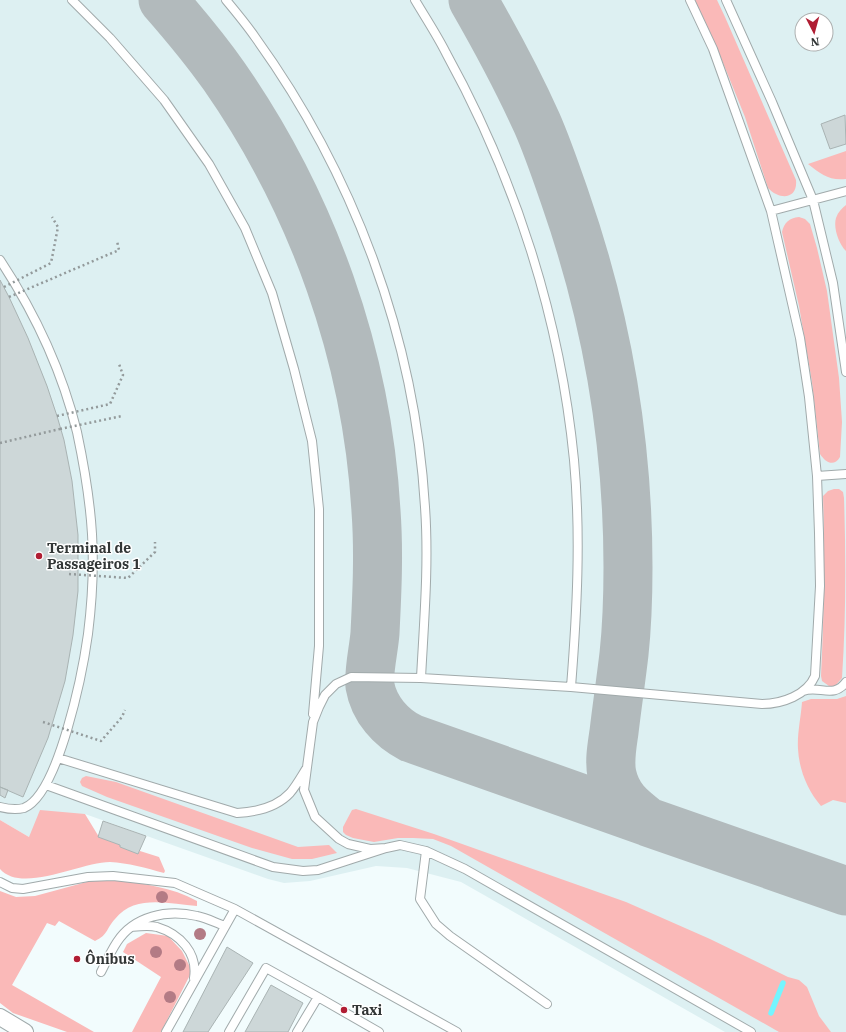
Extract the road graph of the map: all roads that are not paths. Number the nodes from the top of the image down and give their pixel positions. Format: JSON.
{"nodes":[{"id":1,"x":72,"y":0,"type":"edge"},
{"id":2,"x":226,"y":0,"type":"edge"},
{"id":3,"x":415,"y":0,"type":"edge"},
{"id":4,"x":690,"y":0,"type":"edge"},
{"id":5,"x":726,"y":0,"type":"edge"},
{"id":6,"x":846,"y":191,"type":"edge"},
{"id":7,"x":813,"y":200,"type":"junction"},
{"id":8,"x":771,"y":212,"type":"junction"},
{"id":9,"x":0,"y":260,"type":"edge"},
{"id":10,"x":846,"y":372,"type":"edge"},
{"id":11,"x":846,"y":474,"type":"edge"},
{"id":12,"x":817,"y":476,"type":"junction"},
{"id":13,"x":815,"y":676,"type":"junction"},
{"id":14,"x":421,"y":678,"type":"junction"},
{"id":15,"x":846,"y":682,"type":"edge"},
{"id":16,"x":571,"y":687,"type":"junction"},
{"id":17,"x":828,"y":691,"type":"junction"},
{"id":18,"x":800,"y":692,"type":"junction"},
{"id":19,"x":313,"y":722,"type":"junction"},
{"id":20,"x":58,"y":758,"type":"junction"},
{"id":21,"x":306,"y":769,"type":"junction"},
{"id":22,"x":46,"y":785,"type":"junction"},
{"id":23,"x":0,"y":807,"type":"edge"},
{"id":24,"x":386,"y":848,"type":"junction"},
{"id":25,"x":426,"y":851,"type":"junction"},
{"id":26,"x":0,"y":882,"type":"edge"},
{"id":27,"x":235,"y":909,"type":"junction"},
{"id":28,"x":225,"y":926,"type":"junction"},
{"id":29,"x":131,"y":927,"type":"junction"},
{"id":30,"x":101,"y":972,"type":"dead end"},
{"id":31,"x":193,"y":983,"type":"junction"},
{"id":32,"x":318,"y":997,"type":"junction"},
{"id":33,"x":547,"y":1004,"type":"dead end"},
{"id":34,"x":0,"y":1017,"type":"edge"},
{"id":35,"x":0,"y":1026,"type":"edge"},
{"id":36,"x":25,"y":1031,"type":"edge"},
{"id":37,"x":166,"y":1032,"type":"edge"},
{"id":38,"x":229,"y":1032,"type":"edge"},
{"id":39,"x":297,"y":1032,"type":"edge"},
{"id":40,"x":379,"y":1032,"type":"edge"},
{"id":41,"x":457,"y":1032,"type":"edge"},
{"id":42,"x":751,"y":1032,"type":"edge"}],
"edges":[{"from":1,"to":19,"type":"lane"},
{"from":2,"to":14,"type":"lane"},
{"from":3,"to":16,"type":"lane"},
{"from":4,"to":8,"type":"lane"},
{"from":5,"to":7,"type":"lane"},
{"from":6,"to":7,"type":"lane"},
{"from":7,"to":8,"type":"lane"},
{"from":7,"to":10,"type":"lane"},
{"from":8,"to":12,"type":"lane"},
{"from":9,"to":20,"type":"lane"},
{"from":11,"to":12,"type":"lane"},
{"from":12,"to":13,"type":"lane"},
{"from":13,"to":17,"type":"lane"},
{"from":13,"to":18,"type":"lane"},
{"from":14,"to":16,"type":"lane"},
{"from":14,"to":19,"type":"lane"},
{"from":15,"to":17,"type":"lane"},
{"from":16,"to":18,"type":"lane"},
{"from":17,"to":18,"type":"lane"},
{"from":19,"to":21,"type":"lane"},
{"from":20,"to":21,"type":"lane"},
{"from":20,"to":22,"type":"lane"},
{"from":21,"to":24,"type":"lane"},
{"from":22,"to":23,"type":"lane"},
{"from":22,"to":24,"type":"lane"},
{"from":24,"to":25,"type":"lane"},
{"from":25,"to":33,"type":"lane"},
{"from":25,"to":42,"type":"lane"},
{"from":26,"to":27,"type":"lane"},
{"from":27,"to":28,"type":"lane"},
{"from":27,"to":41,"type":"lane"},
{"from":28,"to":29,"type":"lane"},
{"from":28,"to":31,"type":"lane"},
{"from":29,"to":30,"type":"lane"},
{"from":29,"to":31,"type":"lane"},
{"from":31,"to":37,"type":"lane"},
{"from":32,"to":38,"type":"lane"},
{"from":32,"to":39,"type":"lane"},
{"from":32,"to":40,"type":"lane"},
{"from":34,"to":36,"type":"street"},
{"from":35,"to":36,"type":"lane"}]}
